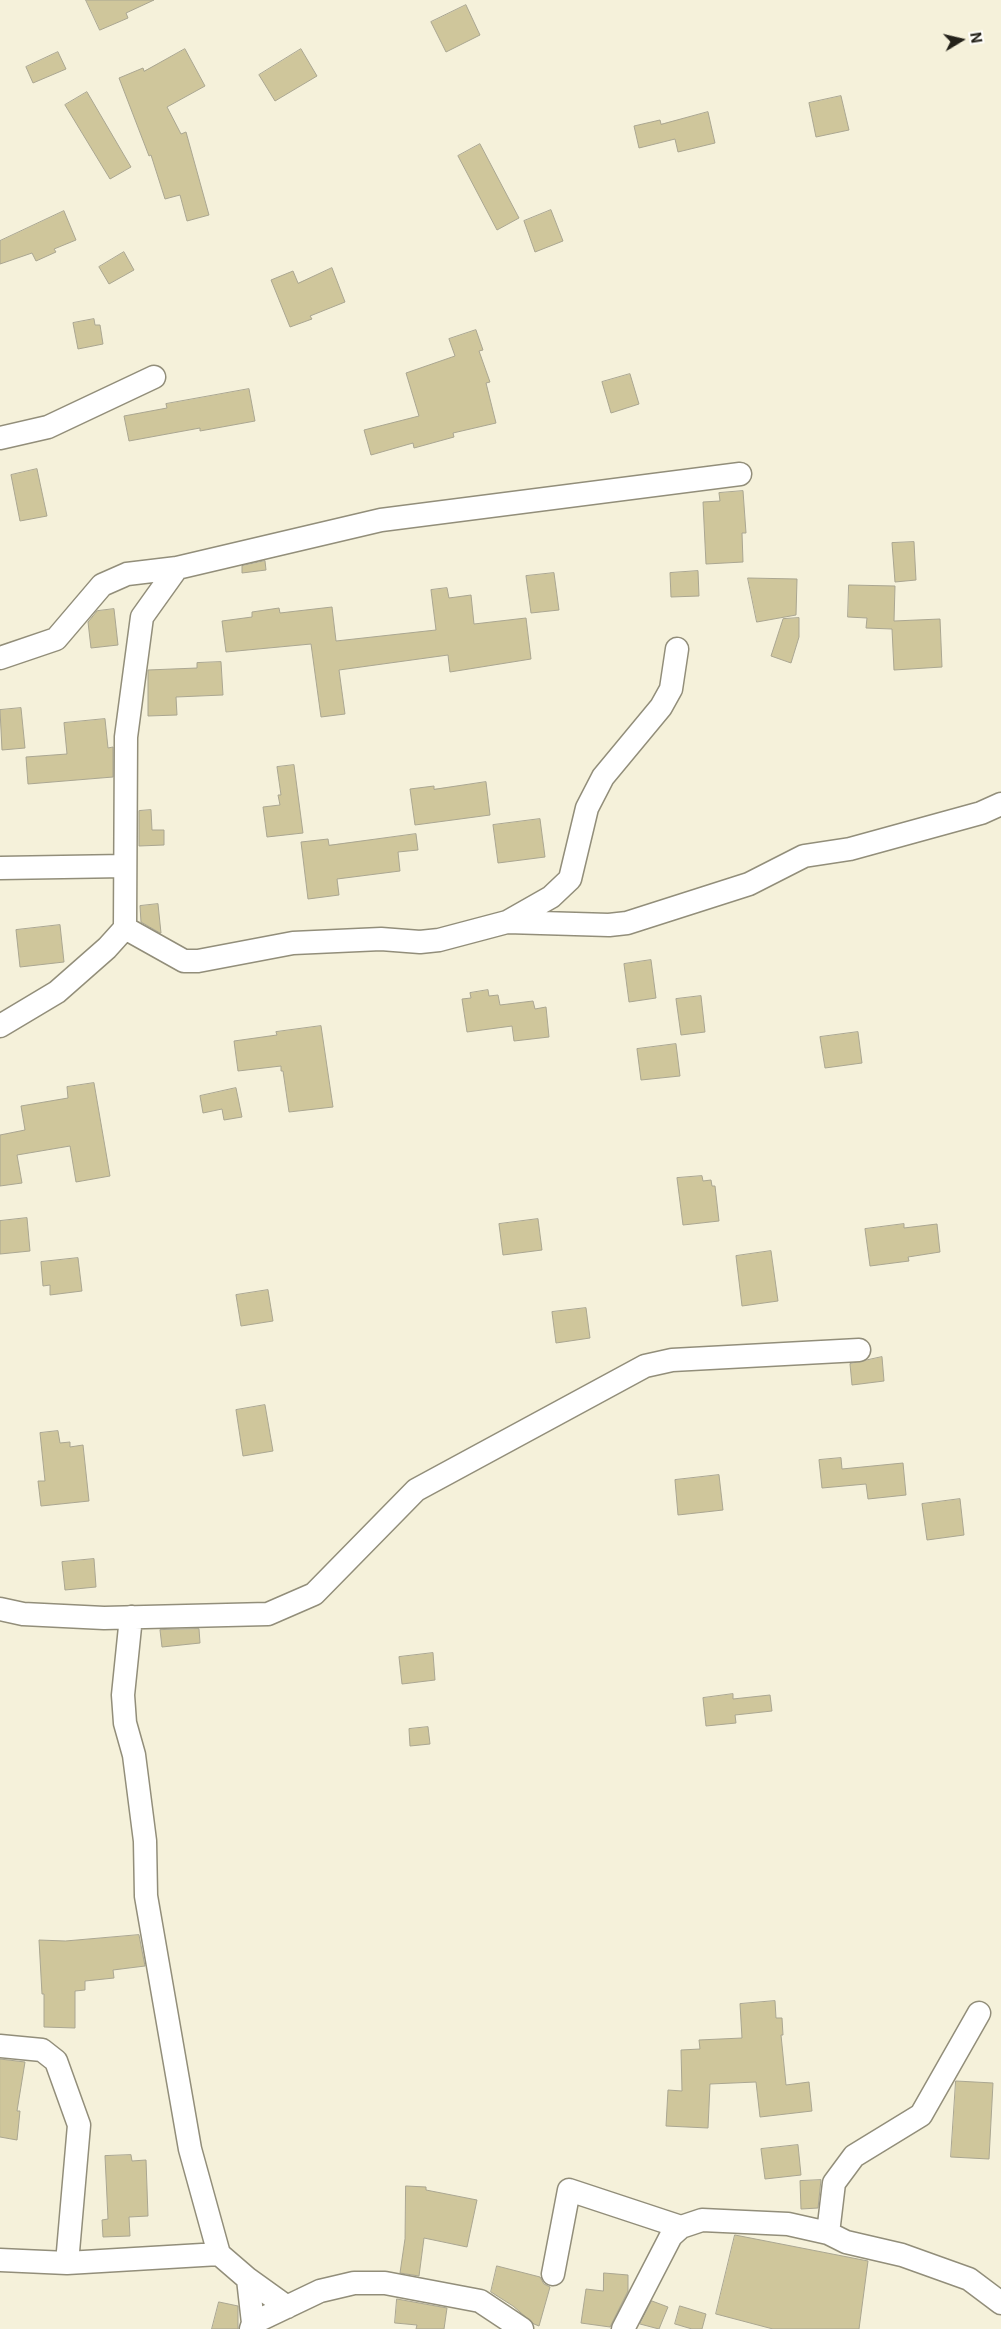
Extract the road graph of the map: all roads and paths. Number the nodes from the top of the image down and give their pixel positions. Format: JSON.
{"nodes":[{"id":1,"x":154,"y":377,"type":"dead end"},
{"id":2,"x":0,"y":438,"type":"edge"},
{"id":3,"x":740,"y":474,"type":"dead end"},
{"id":4,"x":177,"y":568,"type":"junction"},
{"id":5,"x":677,"y":649,"type":"dead end"},
{"id":6,"x":0,"y":658,"type":"edge"},
{"id":7,"x":1001,"y":804,"type":"edge"},
{"id":8,"x":125,"y":866,"type":"junction"},
{"id":9,"x":0,"y":868,"type":"edge"},
{"id":10,"x":507,"y":922,"type":"junction"},
{"id":11,"x":125,"y":928,"type":"junction"},
{"id":12,"x":0,"y":1026,"type":"edge"},
{"id":13,"x":859,"y":1350,"type":"dead end"},
{"id":14,"x":0,"y":1609,"type":"edge"},
{"id":15,"x":131,"y":1617,"type":"junction"},
{"id":16,"x":979,"y":2013,"type":"dead end"},
{"id":17,"x":0,"y":2046,"type":"edge"},
{"id":18,"x":681,"y":2227,"type":"junction"},
{"id":19,"x":828,"y":2233,"type":"junction"},
{"id":20,"x":219,"y":2254,"type":"junction"},
{"id":21,"x":0,"y":2260,"type":"edge"},
{"id":22,"x":67,"y":2263,"type":"junction"},
{"id":23,"x":553,"y":2274,"type":"dead end"},
{"id":24,"x":248,"y":2279,"type":"junction"},
{"id":25,"x":1001,"y":2303,"type":"edge"},
{"id":26,"x":287,"y":2306,"type":"junction"},
{"id":27,"x":252,"y":2326,"type":"edge"},
{"id":28,"x":522,"y":2329,"type":"edge"},
{"id":29,"x":623,"y":2329,"type":"edge"}],
"edges":[{"from":1,"to":2,"type":"street"},
{"from":3,"to":4,"type":"street"},
{"from":4,"to":6,"type":"street"},
{"from":4,"to":8,"type":"street"},
{"from":5,"to":10,"type":"street"},
{"from":7,"to":10,"type":"street"},
{"from":8,"to":9,"type":"street"},
{"from":8,"to":11,"type":"street"},
{"from":10,"to":11,"type":"street"},
{"from":11,"to":12,"type":"street"},
{"from":13,"to":15,"type":"street"},
{"from":14,"to":15,"type":"street"},
{"from":15,"to":20,"type":"street"},
{"from":16,"to":19,"type":"street"},
{"from":17,"to":22,"type":"street"},
{"from":18,"to":19,"type":"street"},
{"from":18,"to":23,"type":"street"},
{"from":18,"to":29,"type":"street"},
{"from":19,"to":25,"type":"street"},
{"from":20,"to":22,"type":"street"},
{"from":20,"to":24,"type":"street"},
{"from":21,"to":22,"type":"street"},
{"from":24,"to":26,"type":"street"},
{"from":24,"to":27,"type":"street"},
{"from":26,"to":27,"type":"street"},
{"from":26,"to":28,"type":"street"}]}
